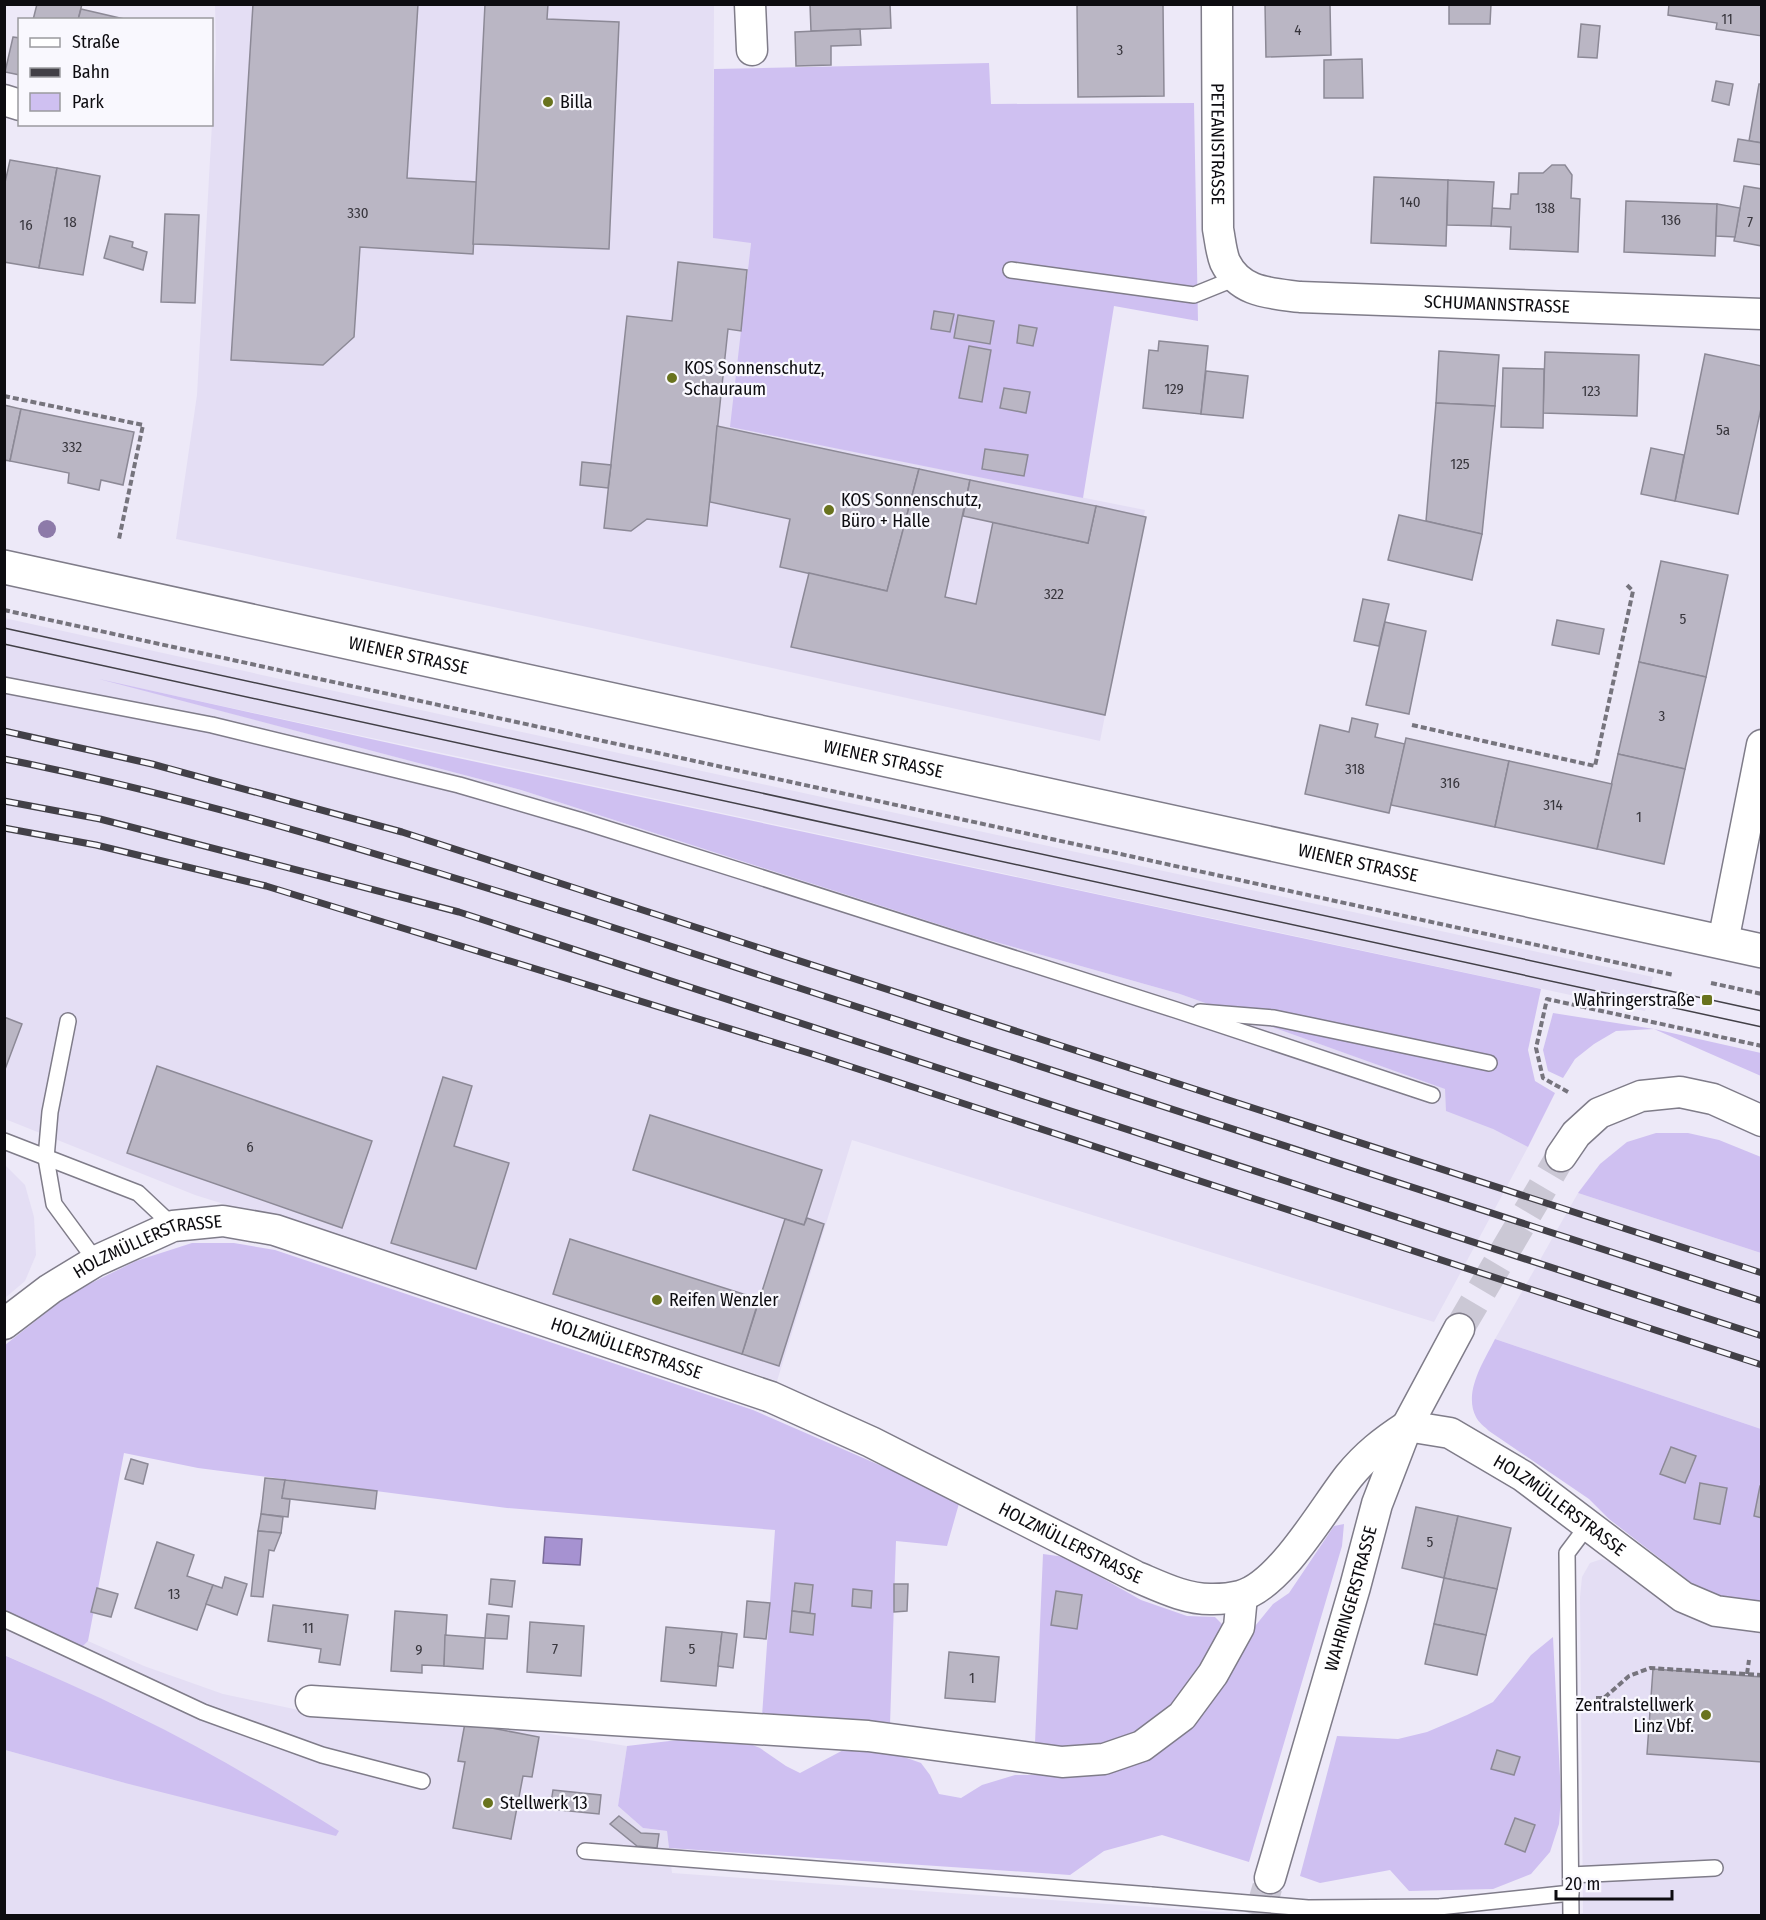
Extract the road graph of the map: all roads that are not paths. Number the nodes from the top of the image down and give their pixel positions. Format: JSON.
{"nodes":[{"id":1,"x":750,"y":4,"type":"edge"},
{"id":2,"x":1217,"y":4,"type":"edge"},
{"id":3,"x":752,"y":50,"type":"dead end"},
{"id":4,"x":1011,"y":270,"type":"dead end"},
{"id":5,"x":1236,"y":278,"type":"junction"},
{"id":6,"x":1761,"y":314,"type":"edge"},
{"id":7,"x":4,"y":567,"type":"edge"},
{"id":8,"x":4,"y":685,"type":"edge"},
{"id":9,"x":1761,"y":746,"type":"edge"},
{"id":10,"x":1723,"y":942,"type":"junction"},
{"id":11,"x":1761,"y":951,"type":"edge"},
{"id":12,"x":1176,"y":1010,"type":"junction"},
{"id":13,"x":68,"y":1021,"type":"dead end"},
{"id":14,"x":1489,"y":1064,"type":"dead end"},
{"id":15,"x":1432,"y":1095,"type":"dead end"},
{"id":16,"x":1761,"y":1121,"type":"edge"},
{"id":17,"x":4,"y":1141,"type":"edge"},
{"id":18,"x":1561,"y":1156,"type":"tunnel mouth"},
{"id":19,"x":46,"y":1158,"type":"junction"},
{"id":20,"x":173,"y":1226,"type":"junction"},
{"id":21,"x":96,"y":1261,"type":"junction"},
{"id":22,"x":4,"y":1324,"type":"edge"},
{"id":23,"x":1459,"y":1329,"type":"tunnel mouth"},
{"id":24,"x":1407,"y":1426,"type":"junction"},
{"id":25,"x":1588,"y":1525,"type":"junction"},
{"id":26,"x":1242,"y":1596,"type":"junction"},
{"id":27,"x":1761,"y":1617,"type":"edge"},
{"id":28,"x":4,"y":1619,"type":"edge"},
{"id":29,"x":311,"y":1701,"type":"dead end"},
{"id":30,"x":422,"y":1781,"type":"dead end"},
{"id":31,"x":585,"y":1851,"type":"dead end"},
{"id":32,"x":1715,"y":1868,"type":"dead end"},
{"id":33,"x":1570,"y":1875,"type":"junction"},
{"id":34,"x":1270,"y":1878,"type":"tunnel mouth"},
{"id":35,"x":1571,"y":1893,"type":"junction"},
{"id":36,"x":1571,"y":1916,"type":"edge"}],
"edges":[{"from":1,"to":3,"type":"street"},
{"from":2,"to":5,"type":"street","name":"PETEANISTRASSE"},
{"from":4,"to":5,"type":"lane"},
{"from":5,"to":6,"type":"street","name":"SCHUMANNSTRASSE"},
{"from":7,"to":10,"type":"main road","name":"WIENER STRASSE"},
{"from":8,"to":12,"type":"lane"},
{"from":9,"to":10,"type":"street"},
{"from":10,"to":11,"type":"main road","name":"WIENER STRASSE"},
{"from":12,"to":14,"type":"lane"},
{"from":12,"to":15,"type":"lane"},
{"from":13,"to":19,"type":"lane"},
{"from":16,"to":18,"type":"street"},
{"from":17,"to":19,"type":"lane"},
{"from":19,"to":20,"type":"lane"},
{"from":19,"to":21,"type":"lane"},
{"from":20,"to":21,"type":"street","name":"HOLZMÜLLERSTRASSE"},
{"from":20,"to":26,"type":"street","name":"HOLZMÜLLERSTRASSE"},
{"from":21,"to":22,"type":"street","name":"HOLZMÜLLERSTRASSE"},
{"from":23,"to":24,"type":"street","name":"WAHRINGERSTRASSE"},
{"from":24,"to":25,"type":"street","name":"HOLZMÜLLERSTRASSE"},
{"from":24,"to":26,"type":"street","name":"HOLZMÜLLERSTRASSE"},
{"from":24,"to":34,"type":"street","name":"WAHRINGERSTRASSE"},
{"from":25,"to":27,"type":"street","name":"HOLZMÜLLERSTRASSE"},
{"from":25,"to":33,"type":"lane"},
{"from":26,"to":29,"type":"street"},
{"from":28,"to":30,"type":"lane"},
{"from":31,"to":35,"type":"lane","bridge":true},
{"from":32,"to":33,"type":"lane"},
{"from":33,"to":35,"type":"lane"},
{"from":35,"to":36,"type":"lane"}]}
